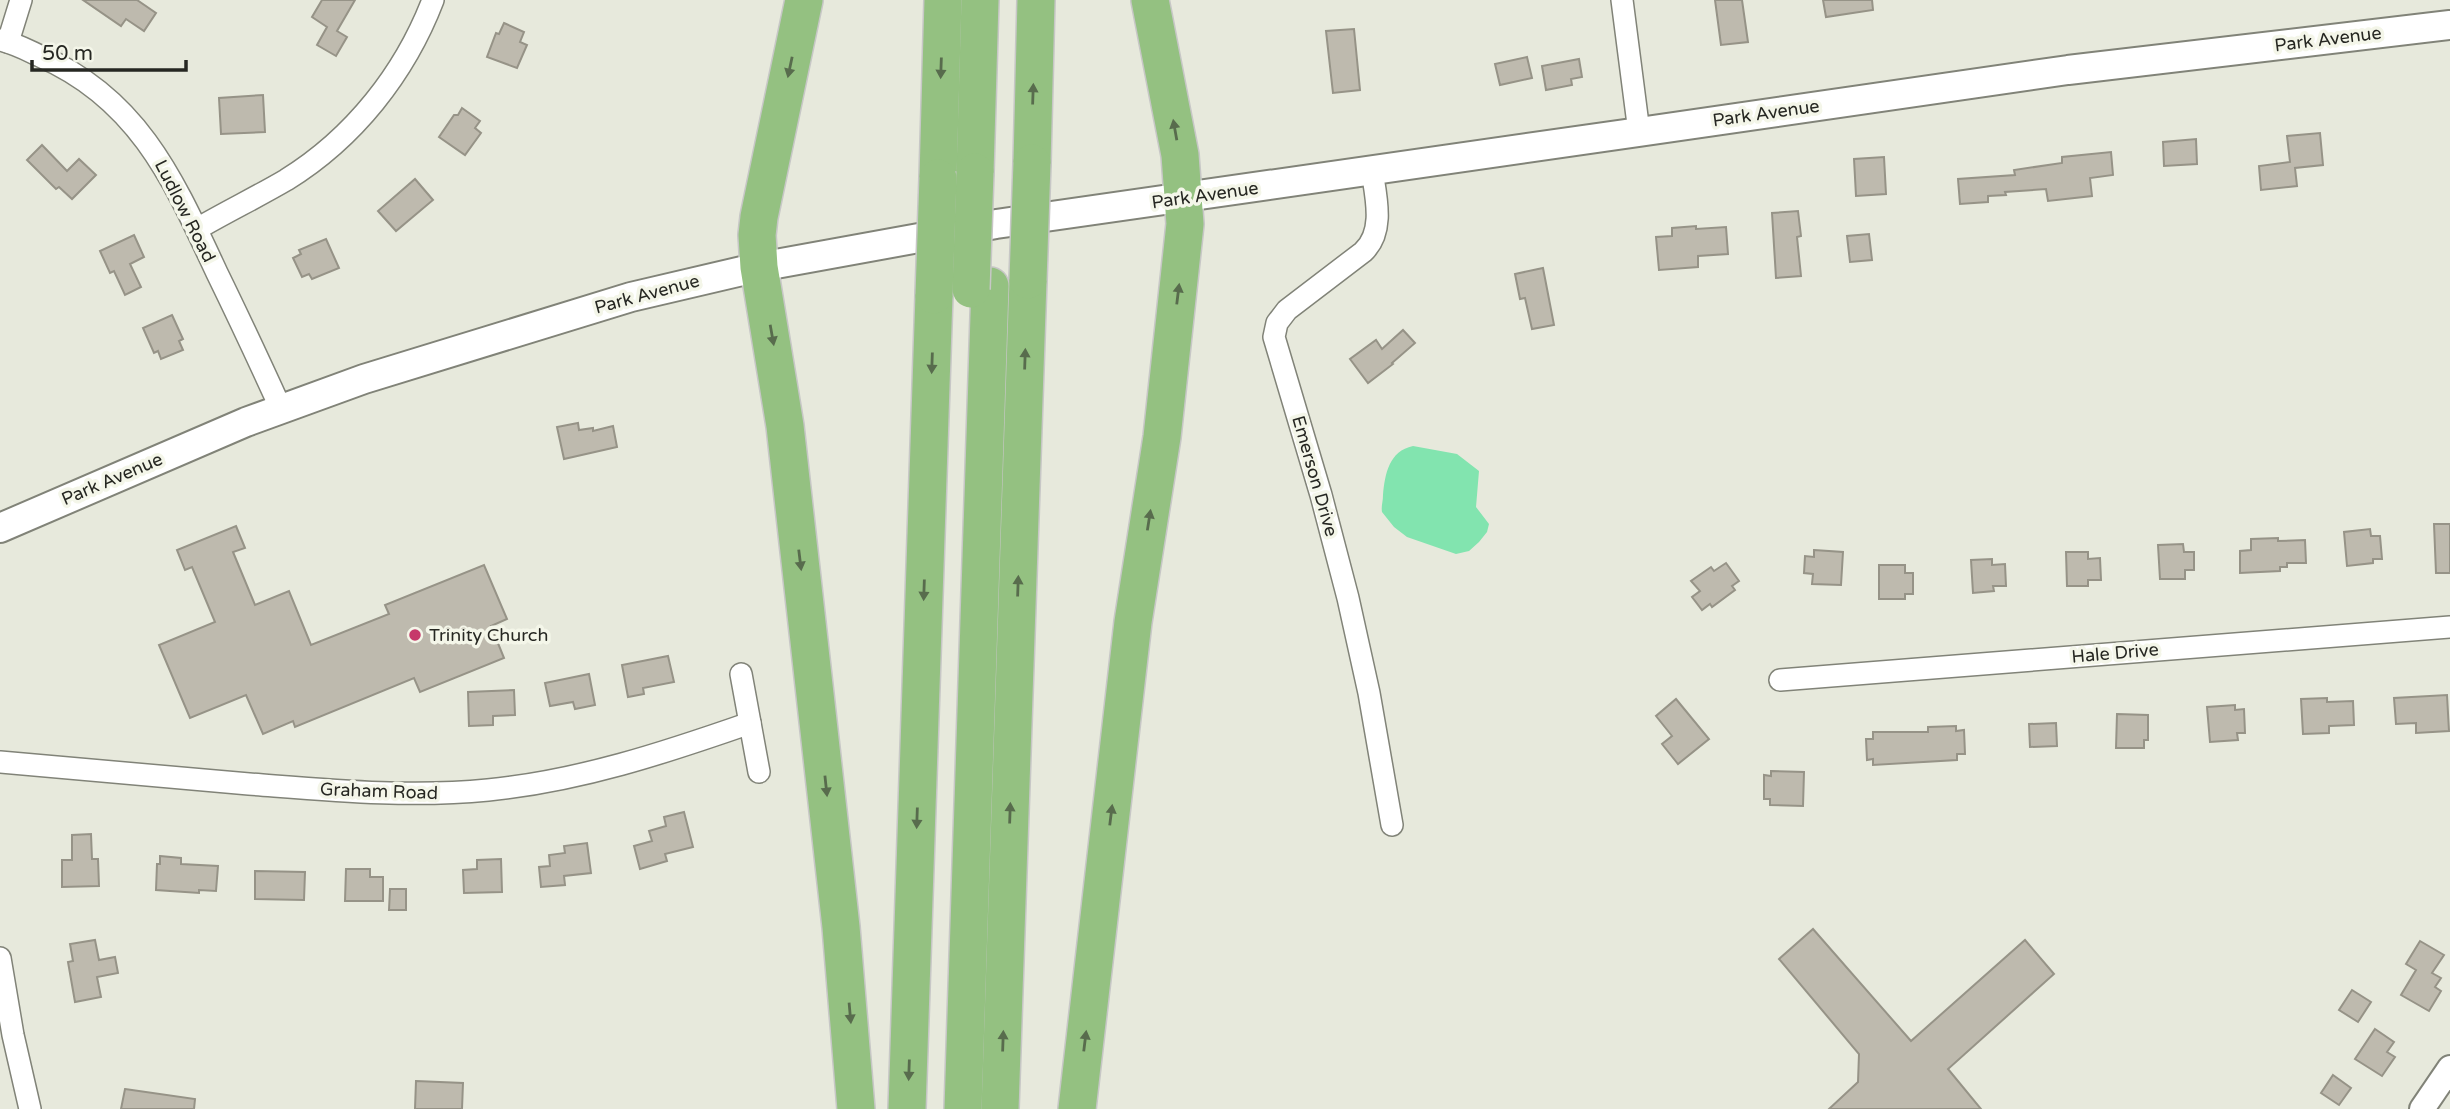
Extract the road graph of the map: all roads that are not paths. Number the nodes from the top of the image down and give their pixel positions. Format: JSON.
{"nodes":[{"id":1,"x":21,"y":0,"type":"edge"},
{"id":2,"x":433,"y":0,"type":"edge"},
{"id":3,"x":804,"y":0,"type":"edge"},
{"id":4,"x":943,"y":0,"type":"edge"},
{"id":5,"x":980,"y":0,"type":"edge"},
{"id":6,"x":1000,"y":0,"type":"edge"},
{"id":7,"x":1036,"y":0,"type":"edge"},
{"id":8,"x":1150,"y":0,"type":"edge"},
{"id":9,"x":1622,"y":0,"type":"edge"},
{"id":10,"x":2450,"y":24,"type":"edge"},
{"id":11,"x":4,"y":41,"type":"edge"},
{"id":12,"x":1639,"y":131,"type":"junction"},
{"id":13,"x":985,"y":170,"type":"junction"},
{"id":14,"x":1372,"y":171,"type":"junction"},
{"id":15,"x":1185,"y":198,"type":"junction"},
{"id":16,"x":197,"y":229,"type":"junction"},
{"id":17,"x":759,"y":267,"type":"junction"},
{"id":18,"x":981,"y":287,"type":"junction"},
{"id":19,"x":281,"y":408,"type":"junction"},
{"id":20,"x":0,"y":528,"type":"edge"},
{"id":21,"x":2450,"y":627,"type":"edge"},
{"id":22,"x":741,"y":674,"type":"dead end"},
{"id":23,"x":1780,"y":680,"type":"dead end"},
{"id":24,"x":750,"y":723,"type":"junction"},
{"id":25,"x":0,"y":762,"type":"edge"},
{"id":26,"x":759,"y":772,"type":"dead end"},
{"id":27,"x":1392,"y":825,"type":"dead end"},
{"id":28,"x":0,"y":958,"type":"edge"},
{"id":29,"x":2450,"y":1068,"type":"edge"},
{"id":30,"x":30,"y":1109,"type":"edge"},
{"id":31,"x":856,"y":1109,"type":"edge"},
{"id":32,"x":907,"y":1109,"type":"edge"},
{"id":33,"x":944,"y":1109,"type":"edge"},
{"id":34,"x":963,"y":1109,"type":"edge"},
{"id":35,"x":1000,"y":1109,"type":"edge"},
{"id":36,"x":1077,"y":1109,"type":"edge"},
{"id":37,"x":2422,"y":1109,"type":"edge"}],
"edges":[{"from":1,"to":11,"type":"street"},
{"from":2,"to":16,"type":"street"},
{"from":3,"to":17,"type":"highway","one_way":true},
{"from":4,"to":32,"type":"highway","one_way":true,"bridge":true},
{"from":5,"to":13,"type":"highway"},
{"from":6,"to":13,"type":"highway"},
{"from":35,"to":7,"type":"highway","one_way":true,"bridge":true},
{"from":15,"to":8,"type":"highway","one_way":true},
{"from":9,"to":12,"type":"street"},
{"from":10,"to":12,"type":"main road","name":"Park Avenue"},
{"from":11,"to":16,"type":"street","name":"Ludlow Road"},
{"from":12,"to":14,"type":"main road","name":"Park Avenue"},
{"from":13,"to":18,"type":"highway","bridge":true},
{"from":14,"to":15,"type":"main road","name":"Park Avenue"},
{"from":14,"to":27,"type":"street","name":"Emerson Drive"},
{"from":15,"to":17,"type":"main road","name":"Park Avenue"},
{"from":36,"to":15,"type":"highway","one_way":true},
{"from":16,"to":19,"type":"street","name":"Ludlow Road"},
{"from":17,"to":19,"type":"main road","name":"Park Avenue"},
{"from":17,"to":31,"type":"highway","one_way":true},
{"from":18,"to":33,"type":"highway"},
{"from":18,"to":34,"type":"highway"},
{"from":19,"to":20,"type":"main road","name":"Park Avenue"},
{"from":21,"to":23,"type":"street","name":"Hale Drive"},
{"from":22,"to":24,"type":"street"},
{"from":24,"to":25,"type":"street","name":"Graham Road"},
{"from":24,"to":26,"type":"street"},
{"from":28,"to":30,"type":"street"},
{"from":29,"to":37,"type":"street"}]}
